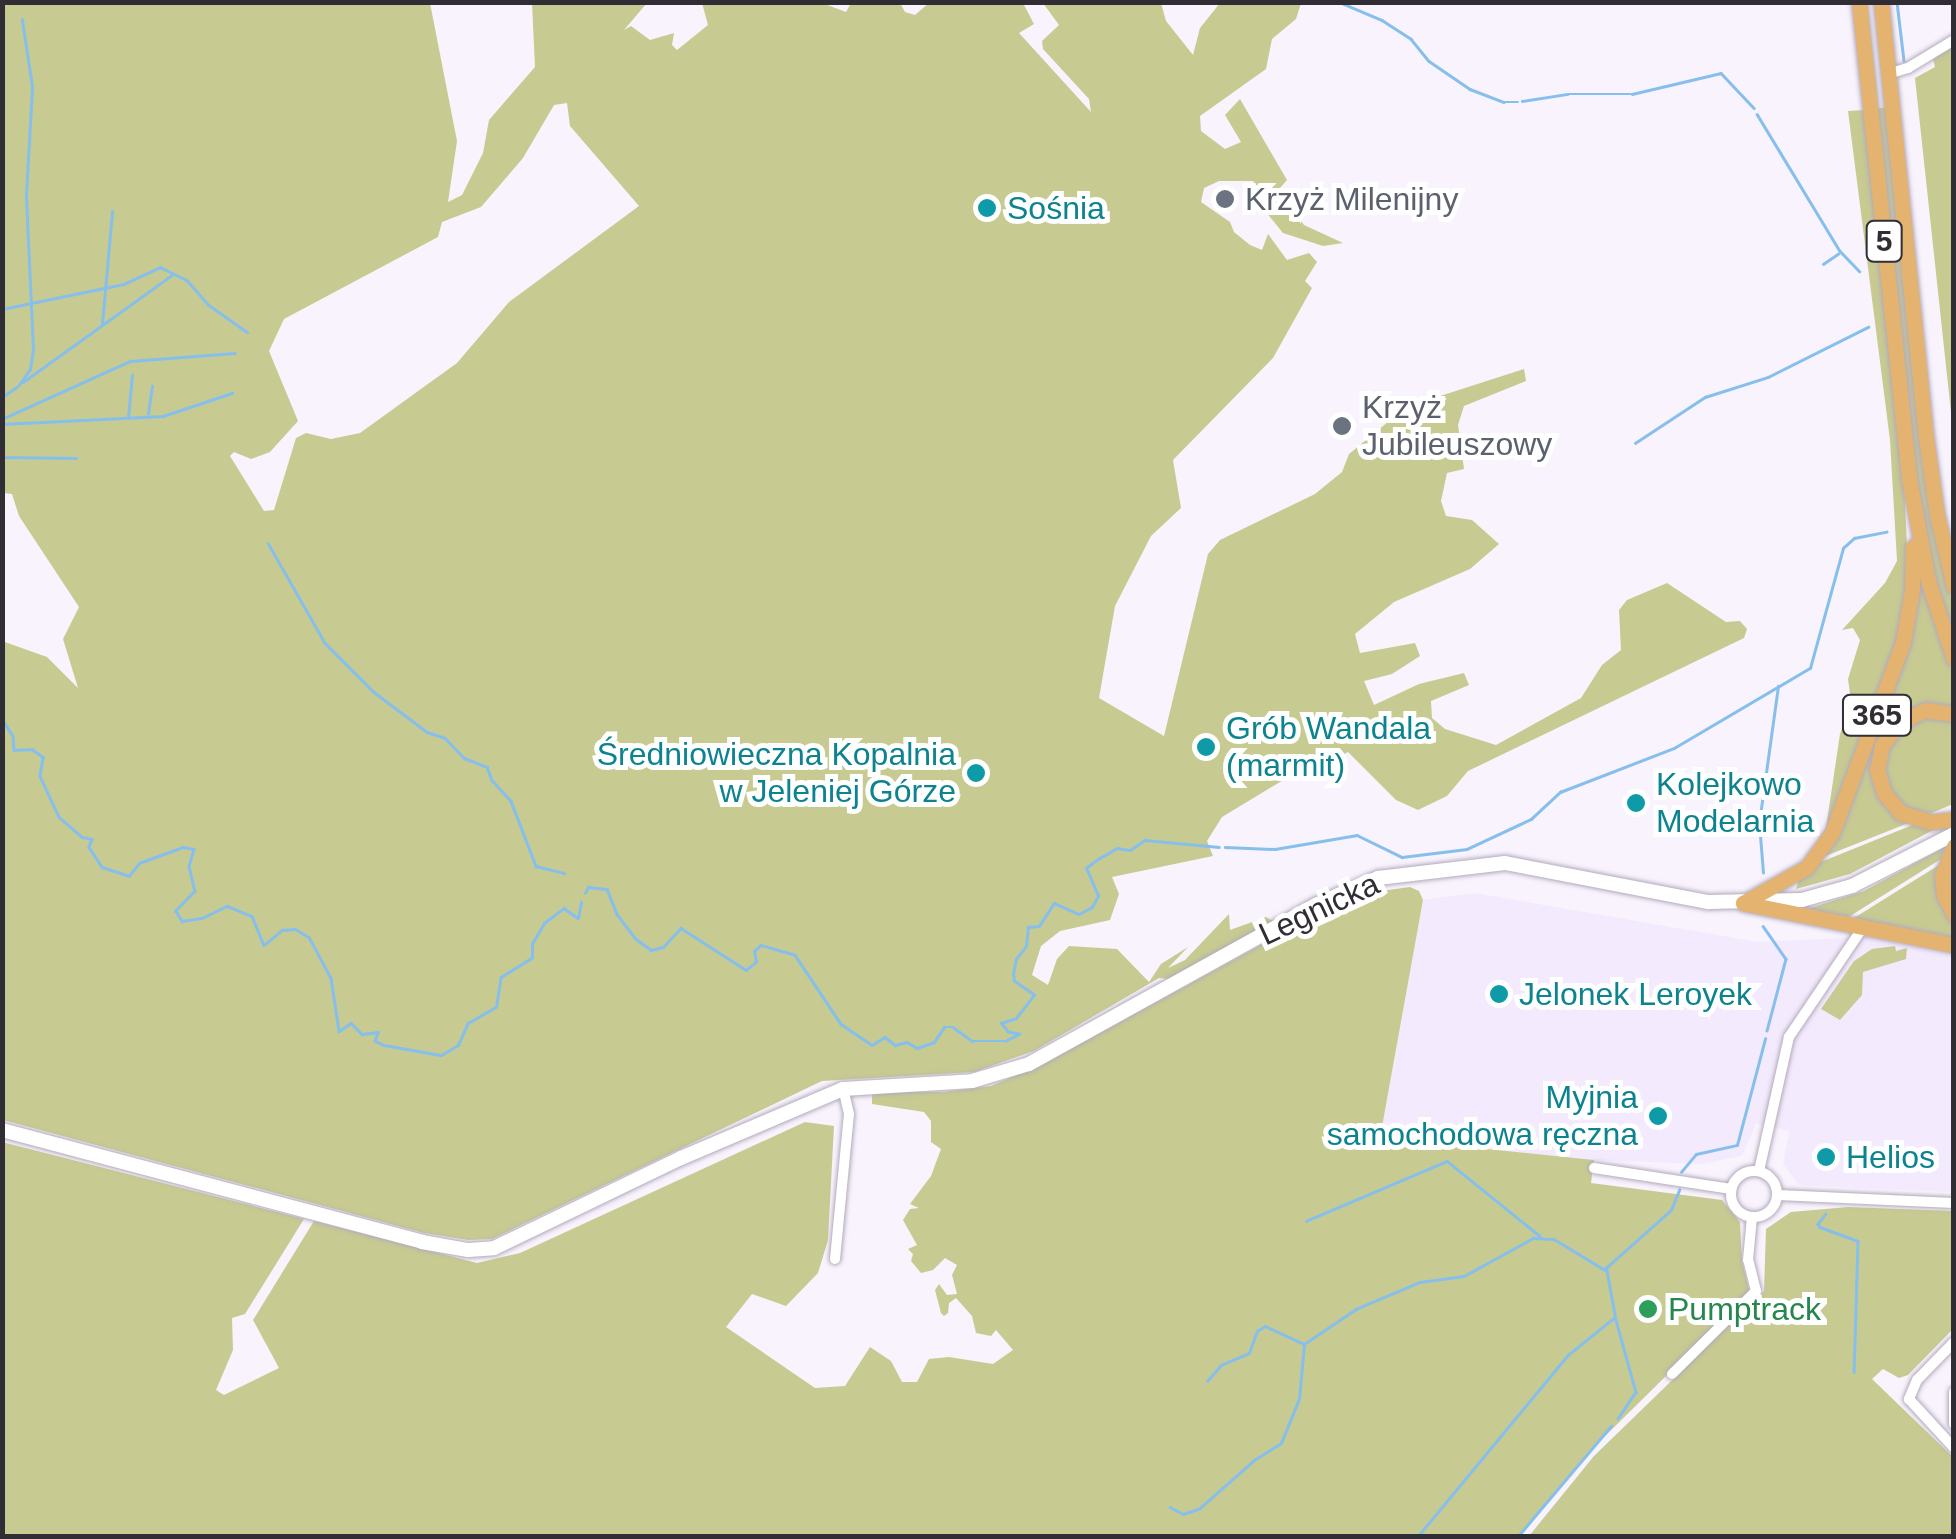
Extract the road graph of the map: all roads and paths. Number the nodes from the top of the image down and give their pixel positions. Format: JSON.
{"nodes":[{"id":1,"x":1859,"y":2,"type":"edge"},
{"id":2,"x":1880,"y":2,"type":"edge"},
{"id":3,"x":1954,"y":40,"type":"edge"},
{"id":4,"x":1888,"y":74,"type":"junction"},
{"id":5,"x":1930,"y":474,"type":"junction"},
{"id":6,"x":1909,"y":479,"type":"junction"},
{"id":7,"x":1954,"y":546,"type":"edge"},
{"id":8,"x":1954,"y":587,"type":"edge"},
{"id":9,"x":1954,"y":659,"type":"edge"},
{"id":10,"x":1954,"y":714,"type":"edge"},
{"id":11,"x":1954,"y":820,"type":"edge"},
{"id":12,"x":1954,"y":831,"type":"edge"},
{"id":13,"x":1954,"y":846,"type":"edge"},
{"id":14,"x":1743,"y":903,"type":"junction"},
{"id":15,"x":1954,"y":914,"type":"edge"},
{"id":16,"x":1844,"y":921,"type":"junction"},
{"id":17,"x":1864,"y":926,"type":"junction"},
{"id":18,"x":1954,"y":945,"type":"edge"},
{"id":19,"x":1848,"y":946,"type":"junction"},
{"id":20,"x":843,"y":1088,"type":"junction"},
{"id":21,"x":2,"y":1130,"type":"edge"},
{"id":22,"x":1594,"y":1168,"type":"dead end"},
{"id":23,"x":1759,"y":1171,"type":"junction"},
{"id":24,"x":1731,"y":1189,"type":"junction"},
{"id":25,"x":1778,"y":1195,"type":"junction"},
{"id":26,"x":1954,"y":1203,"type":"edge"},
{"id":27,"x":1752,"y":1217,"type":"junction"},
{"id":28,"x":835,"y":1259,"type":"dead end"},
{"id":29,"x":1954,"y":1342,"type":"edge"},
{"id":30,"x":1672,"y":1374,"type":"dead end"},
{"id":31,"x":1954,"y":1392,"type":"edge"},
{"id":32,"x":1954,"y":1424,"type":"edge"},
{"id":33,"x":1954,"y":1448,"type":"edge"}],
"edges":[{"from":1,"to":6,"type":"main road","number":"5"},
{"from":2,"to":4,"type":"main road","number":"5"},
{"from":3,"to":4,"type":"street"},
{"from":4,"to":5,"type":"main road","number":"5"},
{"from":5,"to":7,"type":"main road"},
{"from":5,"to":8,"type":"main road","number":"5"},
{"from":6,"to":9,"type":"main road","number":"5"},
{"from":6,"to":14,"type":"main road","number":"365"},
{"from":10,"to":11,"type":"main road"},
{"from":12,"to":14,"type":"main road","name":"Legnicka"},
{"from":13,"to":15,"type":"main road"},
{"from":14,"to":16,"type":"main road"},
{"from":14,"to":20,"type":"main road","name":"Legnicka"},
{"from":16,"to":17,"type":"main road"},
{"from":16,"to":19,"type":"street"},
{"from":17,"to":18,"type":"main road"},
{"from":17,"to":19,"type":"street"},
{"from":19,"to":23,"type":"street"},
{"from":20,"to":21,"type":"main road","name":"Legnicka"},
{"from":20,"to":28,"type":"street"},
{"from":22,"to":24,"type":"street"},
{"from":23,"to":24,"type":"street"},
{"from":23,"to":25,"type":"street"},
{"from":24,"to":27,"type":"street"},
{"from":25,"to":26,"type":"street"},
{"from":25,"to":27,"type":"street"},
{"from":27,"to":30,"type":"street"},
{"from":29,"to":33,"type":"street"},
{"from":31,"to":32,"type":"street"}]}
